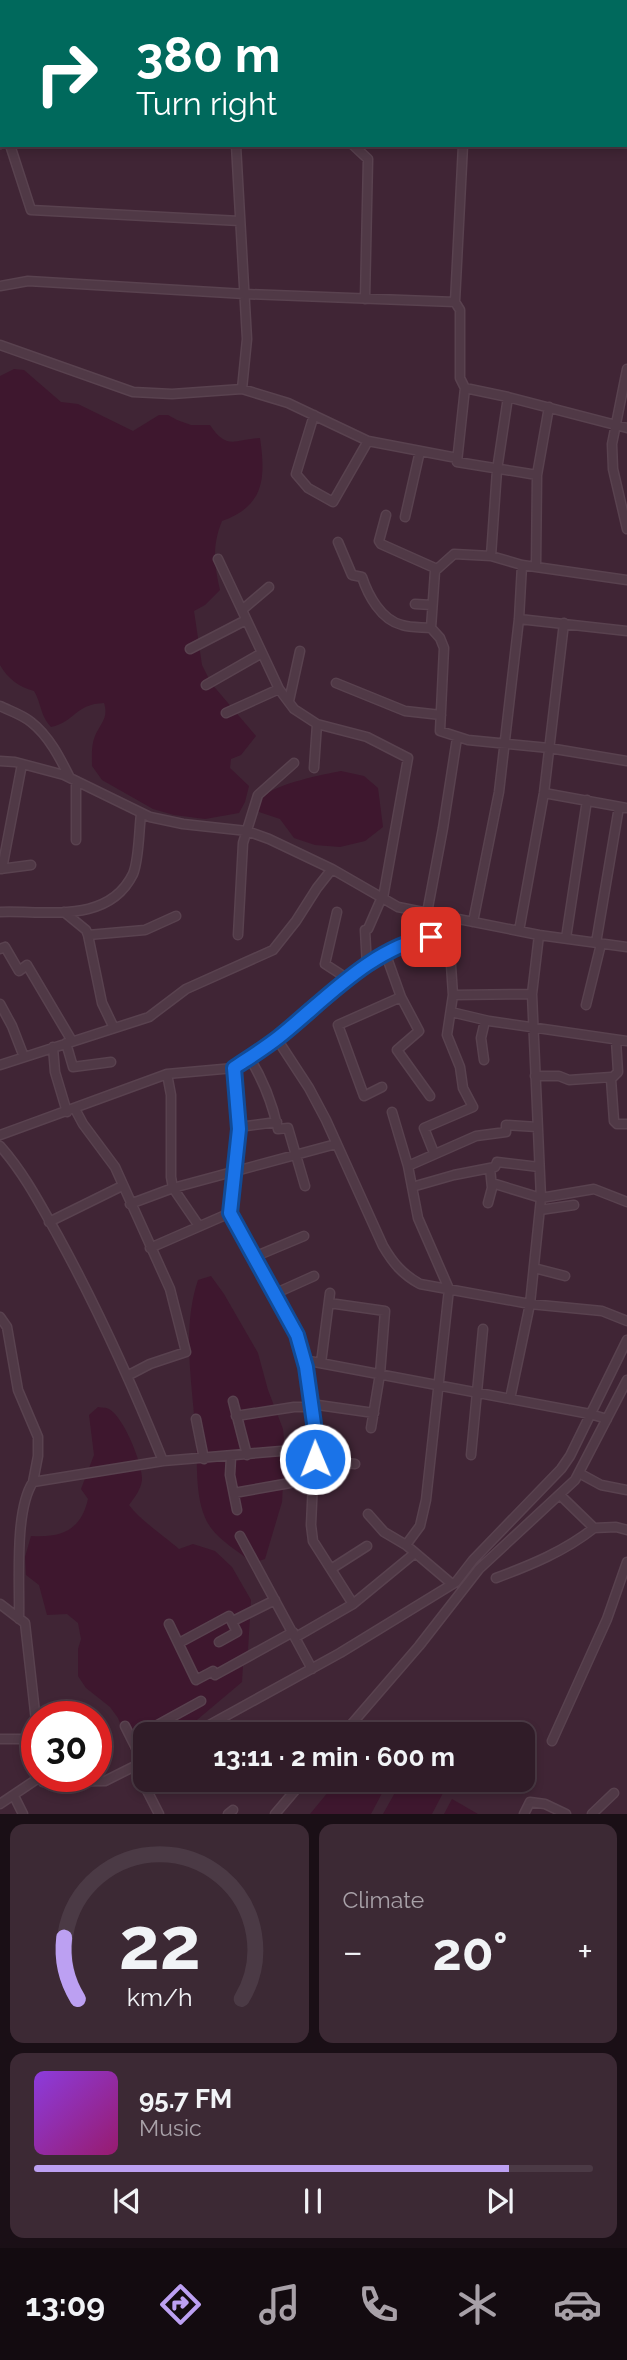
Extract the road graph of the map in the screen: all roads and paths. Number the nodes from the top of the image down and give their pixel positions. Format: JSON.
{"nodes":[{"id":1,"x":11,"y":147,"type":"edge"},
{"id":2,"x":236,"y":147,"type":"edge"},
{"id":3,"x":355,"y":147,"type":"edge"},
{"id":4,"x":463,"y":147,"type":"edge"},
{"id":5,"x":240,"y":221,"type":"junction"},
{"id":6,"x":0,"y":286,"type":"edge"},
{"id":7,"x":245,"y":294,"type":"junction"},
{"id":8,"x":365,"y":299,"type":"junction"},
{"id":9,"x":455,"y":302,"type":"junction"},
{"id":10,"x":0,"y":345,"type":"edge"},
{"id":11,"x":627,"y":369,"type":"edge"},
{"id":12,"x":465,"y":388,"type":"junction"},
{"id":13,"x":242,"y":389,"type":"junction"},
{"id":14,"x":508,"y":397,"type":"junction"},
{"id":15,"x":549,"y":407,"type":"junction"},
{"id":16,"x":314,"y":415,"type":"junction"},
{"id":17,"x":615,"y":425,"type":"junction"},
{"id":18,"x":627,"y":428,"type":"edge"},
{"id":19,"x":368,"y":441,"type":"junction"},
{"id":20,"x":420,"y":451,"type":"junction"},
{"id":21,"x":457,"y":458,"type":"junction"},
{"id":22,"x":498,"y":470,"type":"junction"},
{"id":23,"x":537,"y":475,"type":"junction"},
{"id":24,"x":623,"y":494,"type":"edge"},
{"id":25,"x":386,"y":515,"type":"dead end"},
{"id":26,"x":405,"y":517,"type":"dead end"},
{"id":27,"x":627,"y":529,"type":"edge"},
{"id":28,"x":338,"y":542,"type":"dead end"},
{"id":29,"x":491,"y":556,"type":"junction"},
{"id":30,"x":218,"y":559,"type":"dead end"},
{"id":31,"x":522,"y":565,"type":"junction"},
{"id":32,"x":536,"y":567,"type":"junction"},
{"id":33,"x":437,"y":569,"type":"junction"},
{"id":34,"x":627,"y":580,"type":"edge"},
{"id":35,"x":269,"y":587,"type":"dead end"},
{"id":36,"x":415,"y":604,"type":"dead end"},
{"id":37,"x":432,"y":605,"type":"junction"},
{"id":38,"x":242,"y":610,"type":"junction"},
{"id":39,"x":519,"y":619,"type":"junction"},
{"id":40,"x":246,"y":620,"type":"junction"},
{"id":41,"x":564,"y":623,"type":"junction"},
{"id":42,"x":431,"y":628,"type":"junction"},
{"id":43,"x":627,"y":631,"type":"edge"},
{"id":44,"x":190,"y":649,"type":"dead end"},
{"id":45,"x":300,"y":651,"type":"dead end"},
{"id":46,"x":262,"y":653,"type":"junction"},
{"id":47,"x":336,"y":683,"type":"dead end"},
{"id":48,"x":206,"y":685,"type":"dead end"},
{"id":49,"x":279,"y":689,"type":"junction"},
{"id":50,"x":289,"y":701,"type":"junction"},
{"id":51,"x":0,"y":706,"type":"edge"},
{"id":52,"x":226,"y":713,"type":"dead end"},
{"id":53,"x":441,"y":715,"type":"junction"},
{"id":54,"x":317,"y":724,"type":"junction"},
{"id":55,"x":457,"y":738,"type":"junction"},
{"id":56,"x":503,"y":742,"type":"junction"},
{"id":57,"x":549,"y":748,"type":"junction"},
{"id":58,"x":0,"y":761,"type":"edge"},
{"id":59,"x":627,"y":761,"type":"edge"},
{"id":60,"x":294,"y":763,"type":"dead end"},
{"id":61,"x":22,"y":764,"type":"junction"},
{"id":62,"x":314,"y":768,"type":"dead end"},
{"id":63,"x":73,"y":780,"type":"junction"},
{"id":64,"x":544,"y":793,"type":"junction"},
{"id":65,"x":587,"y":800,"type":"junction"},
{"id":66,"x":623,"y":808,"type":"edge"},
{"id":67,"x":141,"y":814,"type":"junction"},
{"id":68,"x":247,"y":831,"type":"junction"},
{"id":69,"x":76,"y":841,"type":"dead end"},
{"id":70,"x":32,"y":865,"type":"dead end"},
{"id":71,"x":1,"y":869,"type":"edge"},
{"id":72,"x":332,"y":869,"type":"junction"},
{"id":73,"x":382,"y":898,"type":"junction"},
{"id":74,"x":0,"y":912,"type":"edge"},
{"id":75,"x":64,"y":912,"type":"junction"},
{"id":76,"x":337,"y":912,"type":"dead end"},
{"id":77,"x":427,"y":912,"type":"junction"},
{"id":78,"x":176,"y":916,"type":"dead end"},
{"id":79,"x":455,"y":918,"type":"junction"},
{"id":80,"x":473,"y":922,"type":"junction"},
{"id":81,"x":519,"y":931,"type":"junction"},
{"id":82,"x":539,"y":934,"type":"junction"},
{"id":83,"x":88,"y":935,"type":"junction"},
{"id":84,"x":238,"y":935,"type":"dead end"},
{"id":85,"x":449,"y":935,"type":"junction"},
{"id":86,"x":566,"y":938,"type":"junction"},
{"id":87,"x":599,"y":943,"type":"junction"},
{"id":88,"x":627,"y":947,"type":"edge"},
{"id":89,"x":0,"y":949,"type":"edge"},
{"id":90,"x":386,"y":955,"type":"junction"},
{"id":91,"x":368,"y":966,"type":"junction"},
{"id":92,"x":348,"y":979,"type":"junction"},
{"id":93,"x":532,"y":994,"type":"junction"},
{"id":94,"x":453,"y":995,"type":"junction"},
{"id":95,"x":401,"y":997,"type":"junction"},
{"id":96,"x":0,"y":1004,"type":"edge"},
{"id":97,"x":586,"y":1005,"type":"dead end"},
{"id":98,"x":451,"y":1012,"type":"junction"},
{"id":99,"x":485,"y":1021,"type":"junction"},
{"id":100,"x":533,"y":1027,"type":"junction"},
{"id":101,"x":114,"y":1028,"type":"junction"},
{"id":102,"x":277,"y":1039,"type":"junction"},
{"id":103,"x":617,"y":1040,"type":"junction"},
{"id":104,"x":627,"y":1041,"type":"edge"},
{"id":105,"x":69,"y":1042,"type":"junction"},
{"id":106,"x":53,"y":1047,"type":"junction"},
{"id":107,"x":24,"y":1057,"type":"junction"},
{"id":108,"x":249,"y":1057,"type":"junction"},
{"id":109,"x":484,"y":1060,"type":"dead end"},
{"id":110,"x":111,"y":1062,"type":"dead end"},
{"id":111,"x":0,"y":1065,"type":"edge"},
{"id":112,"x":234,"y":1068,"type":"junction"},
{"id":113,"x":167,"y":1074,"type":"junction"},
{"id":114,"x":535,"y":1076,"type":"junction"},
{"id":115,"x":611,"y":1077,"type":"junction"},
{"id":116,"x":382,"y":1087,"type":"dead end"},
{"id":117,"x":430,"y":1096,"type":"dead end"},
{"id":118,"x":71,"y":1110,"type":"junction"},
{"id":119,"x":392,"y":1112,"type":"dead end"},
{"id":120,"x":277,"y":1122,"type":"junction"},
{"id":121,"x":627,"y":1124,"type":"edge"},
{"id":122,"x":239,"y":1127,"type":"junction"},
{"id":123,"x":537,"y":1127,"type":"junction"},
{"id":124,"x":0,"y":1135,"type":"edge"},
{"id":125,"x":336,"y":1144,"type":"junction"},
{"id":126,"x":0,"y":1146,"type":"edge"},
{"id":127,"x":434,"y":1153,"type":"junction"},
{"id":128,"x":296,"y":1156,"type":"junction"},
{"id":129,"x":408,"y":1166,"type":"junction"},
{"id":130,"x":539,"y":1167,"type":"junction"},
{"id":131,"x":490,"y":1168,"type":"junction"},
{"id":132,"x":235,"y":1172,"type":"junction"},
{"id":133,"x":492,"y":1183,"type":"junction"},
{"id":134,"x":122,"y":1186,"type":"junction"},
{"id":135,"x":305,"y":1186,"type":"dead end"},
{"id":136,"x":412,"y":1187,"type":"junction"},
{"id":137,"x":173,"y":1188,"type":"junction"},
{"id":138,"x":541,"y":1198,"type":"junction"},
{"id":139,"x":627,"y":1202,"type":"edge"},
{"id":140,"x":488,"y":1203,"type":"dead end"},
{"id":141,"x":130,"y":1204,"type":"junction"},
{"id":142,"x":574,"y":1205,"type":"dead end"},
{"id":143,"x":540,"y":1210,"type":"junction"},
{"id":144,"x":230,"y":1213,"type":"junction"},
{"id":145,"x":50,"y":1222,"type":"junction"},
{"id":146,"x":199,"y":1226,"type":"junction"},
{"id":147,"x":304,"y":1236,"type":"dead end"},
{"id":148,"x":150,"y":1248,"type":"junction"},
{"id":149,"x":254,"y":1257,"type":"junction"},
{"id":150,"x":534,"y":1268,"type":"junction"},
{"id":151,"x":314,"y":1276,"type":"dead end"},
{"id":152,"x":565,"y":1276,"type":"dead end"},
{"id":153,"x":449,"y":1289,"type":"junction"},
{"id":154,"x":330,"y":1293,"type":"dead end"},
{"id":155,"x":274,"y":1294,"type":"junction"},
{"id":156,"x":329,"y":1303,"type":"junction"},
{"id":157,"x":530,"y":1304,"type":"junction"},
{"id":158,"x":0,"y":1317,"type":"edge"},
{"id":159,"x":627,"y":1321,"type":"edge"},
{"id":160,"x":483,"y":1329,"type":"dead end"},
{"id":161,"x":627,"y":1340,"type":"edge"},
{"id":162,"x":304,"y":1360,"type":"junction"},
{"id":163,"x":321,"y":1363,"type":"junction"},
{"id":164,"x":380,"y":1374,"type":"junction"},
{"id":165,"x":127,"y":1376,"type":"junction"},
{"id":166,"x":627,"y":1380,"type":"edge"},
{"id":167,"x":439,"y":1386,"type":"junction"},
{"id":168,"x":476,"y":1393,"type":"junction"},
{"id":169,"x":510,"y":1399,"type":"junction"},
{"id":170,"x":233,"y":1401,"type":"dead end"},
{"id":171,"x":311,"y":1406,"type":"junction"},
{"id":172,"x":374,"y":1413,"type":"junction"},
{"id":173,"x":590,"y":1414,"type":"junction"},
{"id":174,"x":236,"y":1416,"type":"junction"},
{"id":175,"x":196,"y":1419,"type":"dead end"},
{"id":176,"x":607,"y":1419,"type":"junction"},
{"id":177,"x":371,"y":1429,"type":"dead end"},
{"id":178,"x":293,"y":1450,"type":"dead end"},
{"id":179,"x":247,"y":1455,"type":"junction"},
{"id":180,"x":471,"y":1455,"type":"dead end"},
{"id":181,"x":231,"y":1457,"type":"junction"},
{"id":182,"x":204,"y":1459,"type":"junction"},
{"id":183,"x":315,"y":1459,"type":"junction"},
{"id":184,"x":163,"y":1461,"type":"junction"},
{"id":185,"x":355,"y":1464,"type":"dead end"},
{"id":186,"x":579,"y":1473,"type":"junction"},
{"id":187,"x":33,"y":1482,"type":"junction"},
{"id":188,"x":290,"y":1483,"type":"dead end"},
{"id":189,"x":627,"y":1490,"type":"edge"},
{"id":190,"x":234,"y":1493,"type":"junction"},
{"id":191,"x":560,"y":1495,"type":"junction"},
{"id":192,"x":237,"y":1510,"type":"dead end"},
{"id":193,"x":368,"y":1514,"type":"dead end"},
{"id":194,"x":594,"y":1528,"type":"junction"},
{"id":195,"x":627,"y":1530,"type":"edge"},
{"id":196,"x":240,"y":1536,"type":"dead end"},
{"id":197,"x":406,"y":1545,"type":"junction"},
{"id":198,"x":367,"y":1546,"type":"dead end"},
{"id":199,"x":415,"y":1553,"type":"junction"},
{"id":200,"x":627,"y":1562,"type":"edge"},
{"id":201,"x":331,"y":1569,"type":"junction"},
{"id":202,"x":496,"y":1578,"type":"dead end"},
{"id":203,"x":457,"y":1585,"type":"junction"},
{"id":204,"x":275,"y":1600,"type":"junction"},
{"id":205,"x":0,"y":1604,"type":"edge"},
{"id":206,"x":353,"y":1604,"type":"junction"},
{"id":207,"x":19,"y":1619,"type":"junction"},
{"id":208,"x":233,"y":1621,"type":"junction"},
{"id":209,"x":169,"y":1624,"type":"dead end"},
{"id":210,"x":294,"y":1634,"type":"junction"},
{"id":211,"x":219,"y":1642,"type":"dead end"},
{"id":212,"x":179,"y":1643,"type":"junction"},
{"id":213,"x":312,"y":1669,"type":"junction"},
{"id":214,"x":33,"y":1701,"type":"edge"},
{"id":215,"x":201,"y":1701,"type":"dead end"},
{"id":216,"x":214,"y":1722,"type":"edge"},
{"id":217,"x":353,"y":1722,"type":"edge"},
{"id":218,"x":125,"y":1726,"type":"dead end"},
{"id":219,"x":0,"y":1739,"type":"edge"},
{"id":220,"x":21,"y":1739,"type":"edge"},
{"id":221,"x":132,"y":1739,"type":"joint"},
{"id":222,"x":552,"y":1741,"type":"dead end"},
{"id":223,"x":133,"y":1767,"type":"edge"},
{"id":224,"x":112,"y":1778,"type":"edge"},
{"id":225,"x":21,"y":1791,"type":"edge"},
{"id":226,"x":151,"y":1792,"type":"edge"},
{"id":227,"x":294,"y":1792,"type":"edge"},
{"id":228,"x":614,"y":1793,"type":"dead end"},
{"id":229,"x":15,"y":1796,"type":"junction"},
{"id":230,"x":0,"y":1804,"type":"edge"},
{"id":231,"x":23,"y":1814,"type":"edge"},
{"id":232,"x":159,"y":1814,"type":"edge"},
{"id":233,"x":275,"y":1814,"type":"edge"},
{"id":234,"x":524,"y":1814,"type":"edge"},
{"id":235,"x":566,"y":1814,"type":"edge"},
{"id":236,"x":592,"y":1814,"type":"edge"}],
"edges":[{"from":1,"to":5,"type":"street"},
{"from":2,"to":5,"type":"street"},
{"from":3,"to":8,"type":"street"},
{"from":4,"to":9,"type":"street"},
{"from":5,"to":7,"type":"street"},
{"from":6,"to":7,"type":"street"},
{"from":7,"to":8,"type":"street"},
{"from":7,"to":13,"type":"street"},
{"from":8,"to":9,"type":"street"},
{"from":9,"to":12,"type":"street"},
{"from":10,"to":13,"type":"street"},
{"from":11,"to":17,"type":"street"},
{"from":12,"to":14,"type":"street"},
{"from":12,"to":21,"type":"street"},
{"from":13,"to":16,"type":"street"},
{"from":14,"to":15,"type":"street"},
{"from":14,"to":22,"type":"street"},
{"from":15,"to":17,"type":"street"},
{"from":15,"to":23,"type":"street"},
{"from":16,"to":19,"type":"street"},
{"from":16,"to":19,"type":"street"},
{"from":17,"to":18,"type":"street"},
{"from":17,"to":24,"type":"street"},
{"from":19,"to":20,"type":"street"},
{"from":20,"to":21,"type":"street"},
{"from":20,"to":26,"type":"street"},
{"from":21,"to":22,"type":"street"},
{"from":22,"to":23,"type":"street"},
{"from":22,"to":29,"type":"street"},
{"from":23,"to":32,"type":"street"},
{"from":24,"to":27,"type":"street"},
{"from":25,"to":33,"type":"street"},
{"from":28,"to":42,"type":"street"},
{"from":29,"to":31,"type":"street"},
{"from":29,"to":33,"type":"street"},
{"from":30,"to":38,"type":"street"},
{"from":31,"to":32,"type":"street"},
{"from":31,"to":39,"type":"street"},
{"from":32,"to":34,"type":"street"},
{"from":33,"to":37,"type":"street"},
{"from":35,"to":38,"type":"street"},
{"from":36,"to":37,"type":"street"},
{"from":37,"to":42,"type":"street"},
{"from":38,"to":40,"type":"street"},
{"from":39,"to":41,"type":"street"},
{"from":39,"to":56,"type":"street"},
{"from":40,"to":44,"type":"street"},
{"from":40,"to":46,"type":"street"},
{"from":41,"to":43,"type":"street"},
{"from":41,"to":57,"type":"street"},
{"from":42,"to":53,"type":"street"},
{"from":45,"to":50,"type":"street"},
{"from":46,"to":48,"type":"street"},
{"from":46,"to":49,"type":"street"},
{"from":47,"to":53,"type":"street"},
{"from":49,"to":50,"type":"street"},
{"from":49,"to":52,"type":"street"},
{"from":50,"to":54,"type":"street"},
{"from":51,"to":63,"type":"street"},
{"from":53,"to":55,"type":"street"},
{"from":54,"to":62,"type":"street"},
{"from":54,"to":73,"type":"street"},
{"from":55,"to":56,"type":"street"},
{"from":55,"to":77,"type":"street"},
{"from":56,"to":57,"type":"street"},
{"from":56,"to":80,"type":"street"},
{"from":57,"to":59,"type":"street"},
{"from":57,"to":64,"type":"street"},
{"from":58,"to":61,"type":"street"},
{"from":60,"to":68,"type":"street"},
{"from":61,"to":63,"type":"street"},
{"from":61,"to":71,"type":"street"},
{"from":63,"to":67,"type":"street"},
{"from":63,"to":69,"type":"street"},
{"from":64,"to":65,"type":"street"},
{"from":64,"to":81,"type":"street"},
{"from":65,"to":66,"type":"street"},
{"from":65,"to":86,"type":"street"},
{"from":66,"to":87,"type":"street"},
{"from":67,"to":68,"type":"street"},
{"from":67,"to":75,"type":"street"},
{"from":68,"to":72,"type":"street"},
{"from":68,"to":84,"type":"street"},
{"from":70,"to":71,"type":"street"},
{"from":72,"to":73,"type":"street"},
{"from":72,"to":101,"type":"street"},
{"from":73,"to":77,"type":"street"},
{"from":73,"to":91,"type":"street"},
{"from":74,"to":75,"type":"street"},
{"from":75,"to":83,"type":"street"},
{"from":76,"to":92,"type":"street"},
{"from":77,"to":79,"type":"street"},
{"from":78,"to":83,"type":"street"},
{"from":79,"to":80,"type":"street"},
{"from":79,"to":85,"type":"street"},
{"from":80,"to":81,"type":"street"},
{"from":81,"to":82,"type":"street"},
{"from":82,"to":86,"type":"street"},
{"from":82,"to":93,"type":"street"},
{"from":83,"to":101,"type":"street"},
{"from":85,"to":90,"type":"street"},
{"from":85,"to":94,"type":"street"},
{"from":86,"to":87,"type":"street"},
{"from":87,"to":88,"type":"street"},
{"from":87,"to":97,"type":"street"},
{"from":89,"to":105,"type":"street"},
{"from":90,"to":91,"type":"street"},
{"from":90,"to":95,"type":"street"},
{"from":91,"to":92,"type":"street"},
{"from":92,"to":102,"type":"street"},
{"from":93,"to":94,"type":"street"},
{"from":93,"to":100,"type":"street"},
{"from":94,"to":98,"type":"street"},
{"from":95,"to":116,"type":"street"},
{"from":95,"to":117,"type":"street"},
{"from":96,"to":107,"type":"street"},
{"from":98,"to":99,"type":"street"},
{"from":98,"to":127,"type":"street"},
{"from":99,"to":100,"type":"street"},
{"from":99,"to":109,"type":"street"},
{"from":100,"to":103,"type":"street"},
{"from":100,"to":114,"type":"street"},
{"from":101,"to":105,"type":"street"},
{"from":102,"to":108,"type":"street"},
{"from":102,"to":125,"type":"street"},
{"from":103,"to":104,"type":"street"},
{"from":103,"to":115,"type":"street"},
{"from":105,"to":106,"type":"street"},
{"from":105,"to":110,"type":"street"},
{"from":106,"to":107,"type":"street"},
{"from":106,"to":118,"type":"street"},
{"from":107,"to":111,"type":"street"},
{"from":108,"to":112,"type":"street"},
{"from":108,"to":120,"type":"street"},
{"from":112,"to":113,"type":"street"},
{"from":112,"to":122,"type":"street"},
{"from":113,"to":118,"type":"street"},
{"from":113,"to":137,"type":"street"},
{"from":114,"to":115,"type":"street"},
{"from":114,"to":123,"type":"street"},
{"from":115,"to":121,"type":"street"},
{"from":118,"to":124,"type":"street"},
{"from":118,"to":134,"type":"street"},
{"from":119,"to":129,"type":"street"},
{"from":120,"to":122,"type":"street"},
{"from":120,"to":128,"type":"street"},
{"from":122,"to":132,"type":"street"},
{"from":123,"to":127,"type":"street"},
{"from":123,"to":130,"type":"street"},
{"from":125,"to":128,"type":"street"},
{"from":125,"to":153,"type":"street"},
{"from":126,"to":145,"type":"street"},
{"from":127,"to":129,"type":"street"},
{"from":128,"to":132,"type":"street"},
{"from":128,"to":135,"type":"street"},
{"from":129,"to":136,"type":"street"},
{"from":130,"to":131,"type":"street"},
{"from":130,"to":138,"type":"street"},
{"from":131,"to":133,"type":"street"},
{"from":131,"to":136,"type":"street"},
{"from":132,"to":137,"type":"street"},
{"from":132,"to":144,"type":"street"},
{"from":133,"to":138,"type":"street"},
{"from":133,"to":140,"type":"street"},
{"from":134,"to":141,"type":"street"},
{"from":134,"to":145,"type":"street"},
{"from":136,"to":153,"type":"street"},
{"from":137,"to":141,"type":"street"},
{"from":137,"to":146,"type":"street"},
{"from":138,"to":139,"type":"street"},
{"from":138,"to":143,"type":"street"},
{"from":141,"to":148,"type":"street"},
{"from":142,"to":143,"type":"street"},
{"from":143,"to":150,"type":"street"},
{"from":144,"to":146,"type":"street"},
{"from":144,"to":149,"type":"street"},
{"from":145,"to":165,"type":"street"},
{"from":146,"to":148,"type":"street"},
{"from":147,"to":149,"type":"street"},
{"from":148,"to":165,"type":"street"},
{"from":149,"to":155,"type":"street"},
{"from":150,"to":152,"type":"street"},
{"from":150,"to":157,"type":"street"},
{"from":151,"to":155,"type":"street"},
{"from":153,"to":157,"type":"street"},
{"from":153,"to":167,"type":"street"},
{"from":154,"to":156,"type":"street"},
{"from":155,"to":162,"type":"street"},
{"from":156,"to":163,"type":"street"},
{"from":156,"to":164,"type":"street"},
{"from":157,"to":159,"type":"street"},
{"from":157,"to":169,"type":"street"},
{"from":158,"to":187,"type":"street"},
{"from":160,"to":168,"type":"street"},
{"from":161,"to":173,"type":"street"},
{"from":162,"to":163,"type":"street"},
{"from":162,"to":171,"type":"street"},
{"from":163,"to":164,"type":"street"},
{"from":164,"to":167,"type":"street"},
{"from":164,"to":172,"type":"street"},
{"from":165,"to":184,"type":"street"},
{"from":166,"to":176,"type":"street"},
{"from":167,"to":168,"type":"street"},
{"from":167,"to":197,"type":"street"},
{"from":168,"to":169,"type":"street"},
{"from":168,"to":180,"type":"street"},
{"from":169,"to":173,"type":"street"},
{"from":170,"to":174,"type":"street"},
{"from":171,"to":172,"type":"street"},
{"from":171,"to":174,"type":"street"},
{"from":171,"to":183,"type":"street"},
{"from":172,"to":177,"type":"street"},
{"from":173,"to":176,"type":"street"},
{"from":173,"to":203,"type":"street"},
{"from":174,"to":179,"type":"street"},
{"from":175,"to":182,"type":"street"},
{"from":176,"to":186,"type":"street"},
{"from":178,"to":179,"type":"street"},
{"from":179,"to":181,"type":"street"},
{"from":181,"to":182,"type":"street"},
{"from":181,"to":190,"type":"street"},
{"from":182,"to":184,"type":"street"},
{"from":183,"to":185,"type":"street"},
{"from":183,"to":201,"type":"street"},
{"from":184,"to":187,"type":"street"},
{"from":186,"to":189,"type":"street"},
{"from":186,"to":191,"type":"street"},
{"from":187,"to":207,"type":"street"},
{"from":188,"to":190,"type":"street"},
{"from":190,"to":192,"type":"street"},
{"from":191,"to":194,"type":"street"},
{"from":191,"to":203,"type":"street"},
{"from":193,"to":197,"type":"street"},
{"from":194,"to":195,"type":"street"},
{"from":194,"to":202,"type":"street"},
{"from":196,"to":204,"type":"street"},
{"from":197,"to":199,"type":"street"},
{"from":198,"to":201,"type":"street"},
{"from":199,"to":203,"type":"street"},
{"from":199,"to":206,"type":"street"},
{"from":200,"to":222,"type":"street"},
{"from":201,"to":206,"type":"street"},
{"from":203,"to":213,"type":"street"},
{"from":203,"to":217,"type":"street"},
{"from":204,"to":208,"type":"street"},
{"from":204,"to":210,"type":"street"},
{"from":205,"to":207,"type":"street"},
{"from":206,"to":210,"type":"street"},
{"from":207,"to":214,"type":"street"},
{"from":208,"to":211,"type":"street"},
{"from":208,"to":212,"type":"street"},
{"from":209,"to":212,"type":"street"},
{"from":210,"to":212,"type":"street"},
{"from":210,"to":213,"type":"street"},
{"from":213,"to":216,"type":"street"},
{"from":215,"to":221,"type":"street"},
{"from":218,"to":221,"type":"street"},
{"from":219,"to":220,"type":"street"},
{"from":223,"to":224,"type":"street"},
{"from":225,"to":229,"type":"street"},
{"from":226,"to":232,"type":"street"},
{"from":227,"to":233,"type":"street"},
{"from":228,"to":236,"type":"street"},
{"from":229,"to":230,"type":"street"},
{"from":229,"to":231,"type":"street"},
{"from":234,"to":235,"type":"street"}]}
